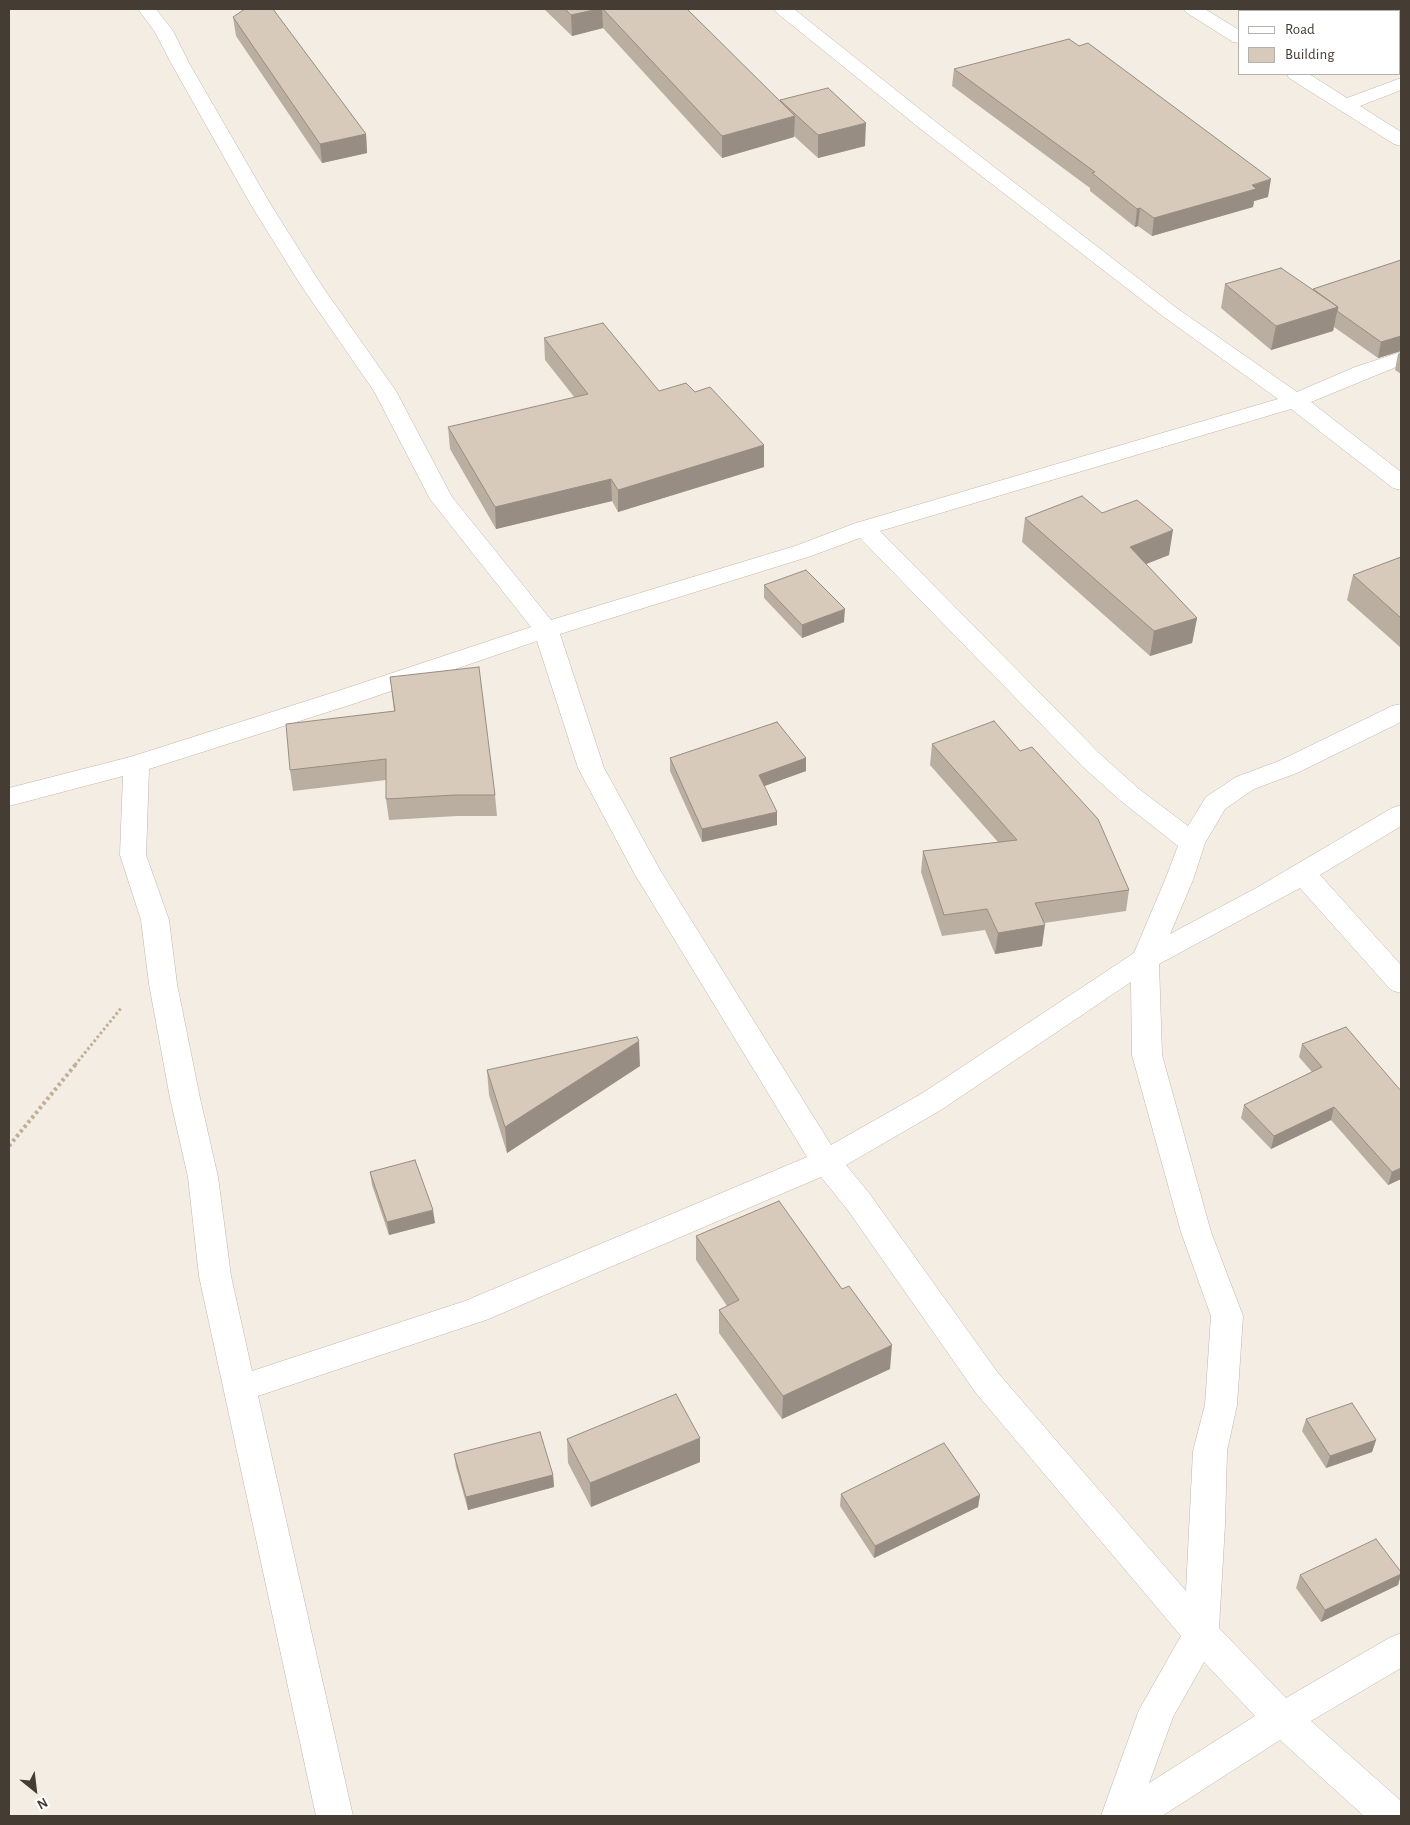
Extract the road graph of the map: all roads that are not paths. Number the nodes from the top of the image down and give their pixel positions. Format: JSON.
{"nodes":[{"id":1,"x":147,"y":9,"type":"edge"},
{"id":2,"x":783,"y":9,"type":"edge"},
{"id":3,"x":1193,"y":9,"type":"edge"},
{"id":4,"x":1238,"y":37,"type":"edge"},
{"id":5,"x":1298,"y":75,"type":"edge"},
{"id":6,"x":1401,"y":84,"type":"edge"},
{"id":7,"x":1345,"y":105,"type":"junction"},
{"id":8,"x":1401,"y":140,"type":"edge"},
{"id":9,"x":1401,"y":358,"type":"edge"},
{"id":10,"x":1296,"y":401,"type":"junction"},
{"id":11,"x":1401,"y":483,"type":"edge"},
{"id":12,"x":864,"y":528,"type":"junction"},
{"id":13,"x":546,"y":630,"type":"junction"},
{"id":14,"x":1401,"y":712,"type":"edge"},
{"id":15,"x":136,"y":764,"type":"junction"},
{"id":16,"x":9,"y":797,"type":"edge"},
{"id":17,"x":1401,"y":814,"type":"edge"},
{"id":18,"x":1192,"y":843,"type":"junction"},
{"id":19,"x":1303,"y":874,"type":"junction"},
{"id":20,"x":1145,"y":959,"type":"junction"},
{"id":21,"x":1401,"y":983,"type":"edge"},
{"id":22,"x":826,"y":1162,"type":"junction"},
{"id":23,"x":241,"y":1388,"type":"junction"},
{"id":24,"x":1201,"y":1634,"type":"junction"},
{"id":25,"x":1401,"y":1649,"type":"edge"},
{"id":26,"x":1282,"y":1719,"type":"junction"},
{"id":27,"x":334,"y":1816,"type":"edge"},
{"id":28,"x":1119,"y":1816,"type":"edge"},
{"id":29,"x":1130,"y":1816,"type":"edge"},
{"id":30,"x":1391,"y":1816,"type":"edge"}],
"edges":[{"from":1,"to":13,"type":"street"},
{"from":2,"to":10,"type":"street"},
{"from":3,"to":4,"type":"street"},
{"from":5,"to":7,"type":"street"},
{"from":6,"to":7,"type":"street"},
{"from":7,"to":8,"type":"street"},
{"from":9,"to":10,"type":"street"},
{"from":10,"to":11,"type":"street"},
{"from":10,"to":12,"type":"street"},
{"from":12,"to":13,"type":"street"},
{"from":12,"to":18,"type":"street"},
{"from":13,"to":15,"type":"street"},
{"from":13,"to":22,"type":"street"},
{"from":14,"to":18,"type":"street"},
{"from":15,"to":16,"type":"street"},
{"from":15,"to":23,"type":"street"},
{"from":17,"to":19,"type":"street"},
{"from":18,"to":20,"type":"street"},
{"from":19,"to":20,"type":"street"},
{"from":19,"to":21,"type":"street"},
{"from":20,"to":22,"type":"street"},
{"from":20,"to":24,"type":"street"},
{"from":22,"to":23,"type":"street"},
{"from":22,"to":24,"type":"street"},
{"from":23,"to":27,"type":"street"},
{"from":24,"to":26,"type":"street"},
{"from":24,"to":28,"type":"street"},
{"from":25,"to":26,"type":"street"},
{"from":26,"to":29,"type":"street"},
{"from":26,"to":30,"type":"street"}]}
